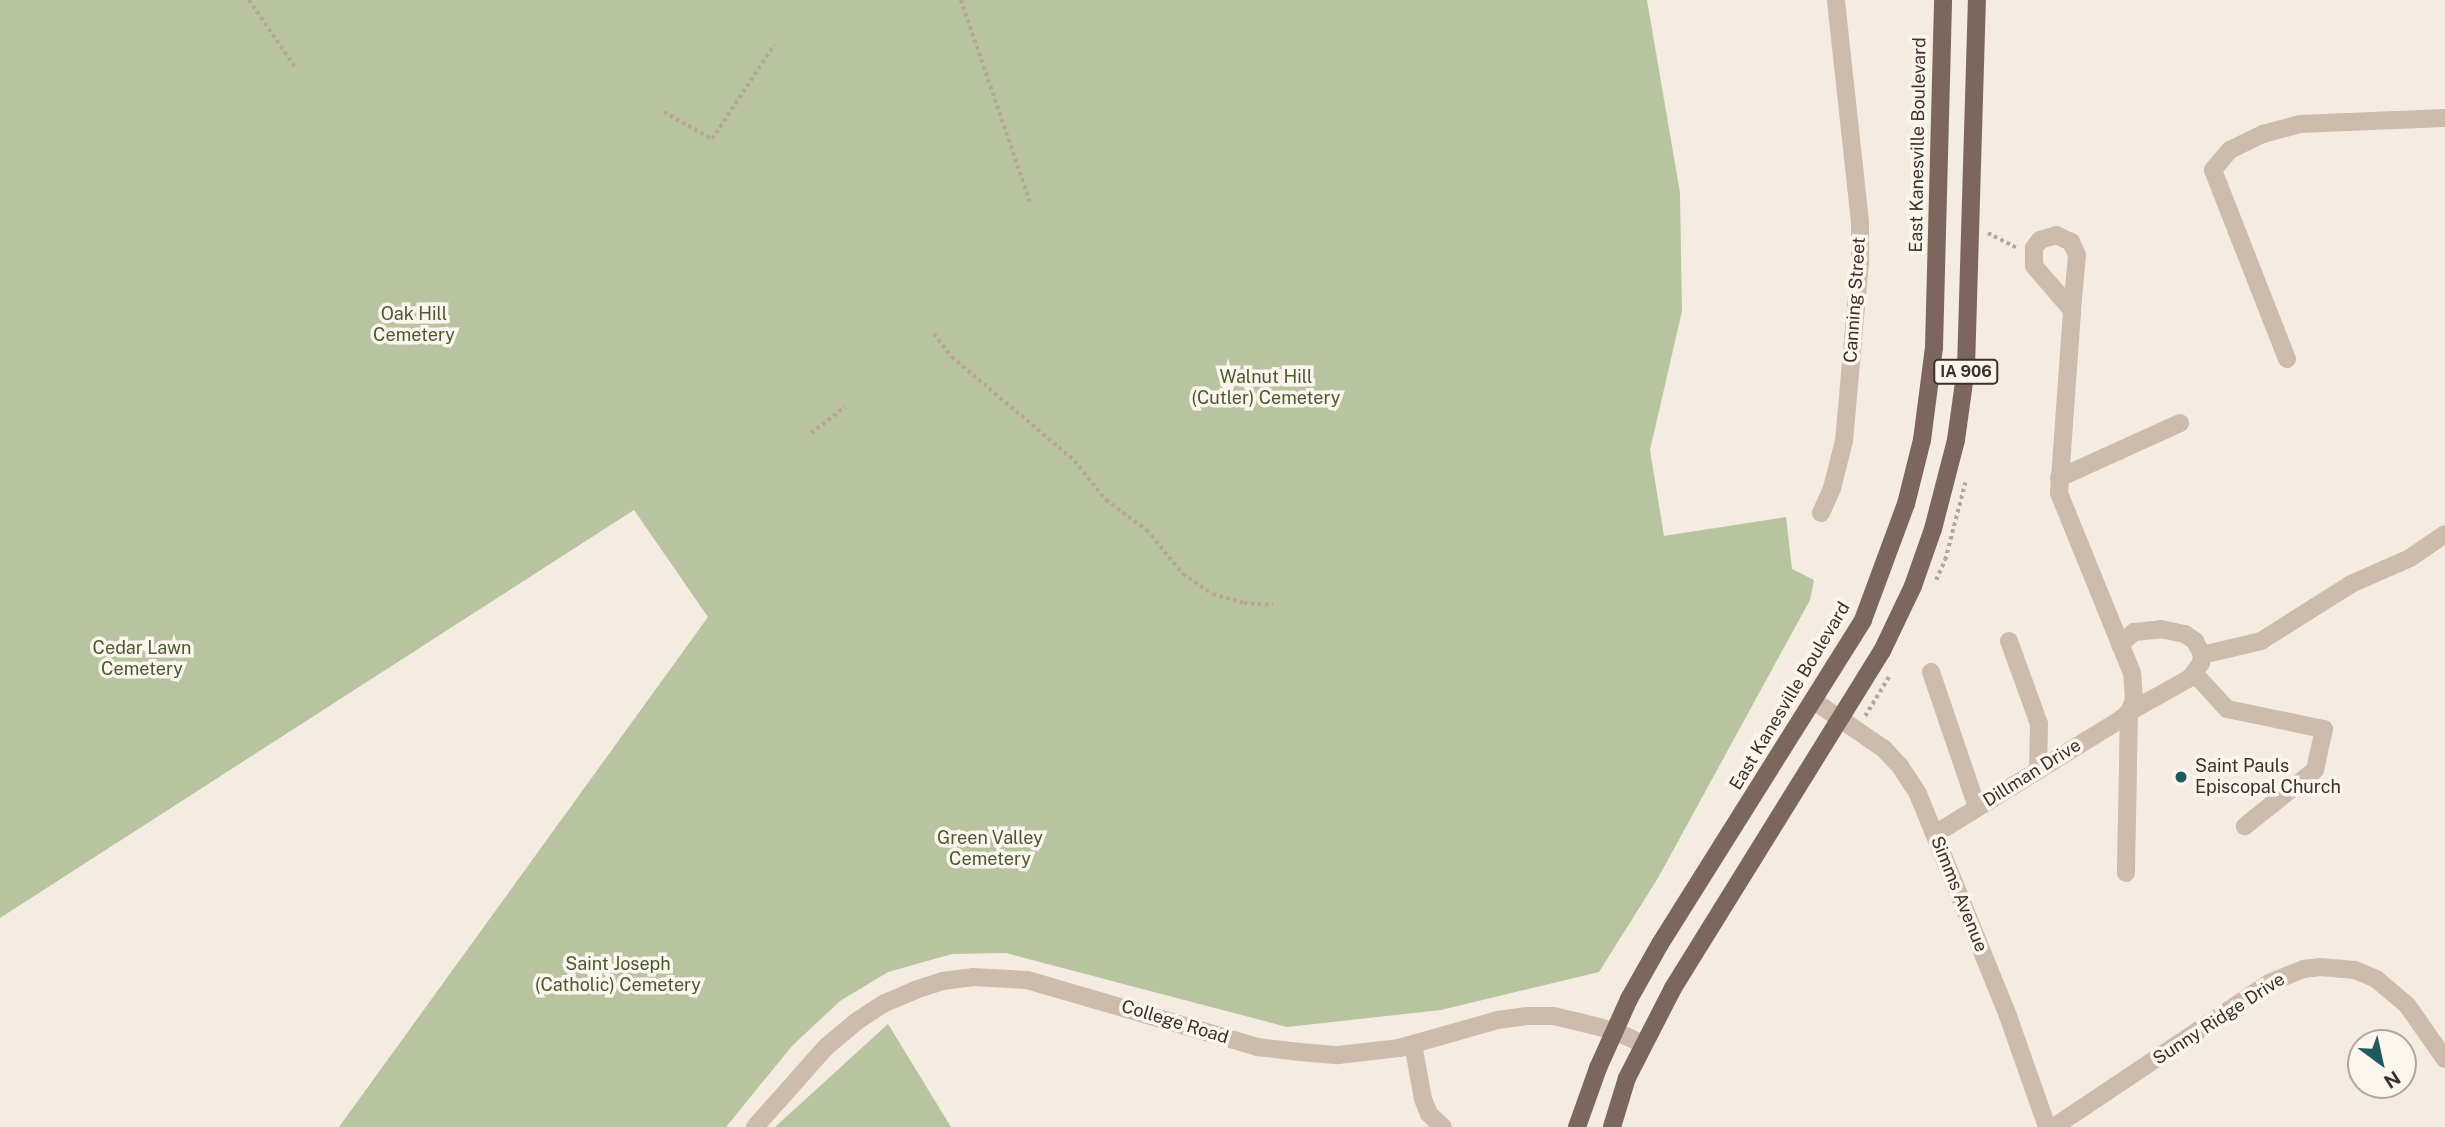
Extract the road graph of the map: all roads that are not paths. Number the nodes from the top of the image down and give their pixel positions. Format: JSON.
{"nodes":[{"id":1,"x":1836,"y":0,"type":"edge"},
{"id":2,"x":1943,"y":0,"type":"edge"},
{"id":3,"x":1976,"y":0,"type":"edge"},
{"id":4,"x":2445,"y":118,"type":"edge"},
{"id":5,"x":2072,"y":310,"type":"junction"},
{"id":6,"x":2287,"y":359,"type":"dead end"},
{"id":7,"x":2180,"y":424,"type":"dead end"},
{"id":8,"x":2059,"y":478,"type":"junction"},
{"id":9,"x":1821,"y":513,"type":"dead end"},
{"id":10,"x":2445,"y":534,"type":"edge"},
{"id":11,"x":2009,"y":641,"type":"dead end"},
{"id":12,"x":2120,"y":645,"type":"junction"},
{"id":13,"x":2202,"y":655,"type":"junction"},
{"id":14,"x":1931,"y":672,"type":"dead end"},
{"id":15,"x":2195,"y":674,"type":"junction"},
{"id":16,"x":1814,"y":701,"type":"junction"},
{"id":17,"x":2129,"y":712,"type":"junction"},
{"id":18,"x":1842,"y":720,"type":"junction"},
{"id":19,"x":2038,"y":770,"type":"junction"},
{"id":20,"x":1977,"y":807,"type":"junction"},
{"id":21,"x":2245,"y":826,"type":"dead end"},
{"id":22,"x":1935,"y":834,"type":"junction"},
{"id":23,"x":2126,"y":873,"type":"dead end"},
{"id":24,"x":1615,"y":1031,"type":"junction"},
{"id":25,"x":1413,"y":1044,"type":"junction"},
{"id":26,"x":1643,"y":1044,"type":"junction"},
{"id":27,"x":2445,"y":1059,"type":"edge"},
{"id":28,"x":754,"y":1127,"type":"edge"},
{"id":29,"x":1443,"y":1127,"type":"edge"},
{"id":30,"x":1577,"y":1127,"type":"edge"},
{"id":31,"x":1612,"y":1127,"type":"edge"},
{"id":32,"x":2047,"y":1127,"type":"edge"},
{"id":33,"x":2054,"y":1127,"type":"edge"}],
"edges":[{"from":1,"to":9,"type":"street","name":"Canning Street"},
{"from":2,"to":16,"type":"main road","name":"East Kanesville Boulevard","number":"IA 906"},
{"from":3,"to":18,"type":"main road","number":"IA 906"},
{"from":4,"to":6,"type":"street"},
{"from":5,"to":5,"type":"street"},
{"from":5,"to":8,"type":"street"},
{"from":7,"to":8,"type":"street"},
{"from":8,"to":12,"type":"street"},
{"from":10,"to":13,"type":"street"},
{"from":11,"to":19,"type":"street"},
{"from":12,"to":13,"type":"street"},
{"from":12,"to":17,"type":"street"},
{"from":13,"to":15,"type":"street"},
{"from":14,"to":20,"type":"street"},
{"from":15,"to":17,"type":"street","name":"Dillman Drive"},
{"from":15,"to":21,"type":"street"},
{"from":16,"to":18,"type":"street","name":"Simms Avenue"},
{"from":16,"to":24,"type":"main road","name":"East Kanesville Boulevard","number":"IA 906"},
{"from":17,"to":19,"type":"street","name":"Dillman Drive"},
{"from":17,"to":23,"type":"street"},
{"from":18,"to":22,"type":"street","name":"Simms Avenue"},
{"from":18,"to":26,"type":"main road","number":"IA 906"},
{"from":19,"to":20,"type":"street","name":"Dillman Drive"},
{"from":20,"to":22,"type":"street","name":"Dillman Drive"},
{"from":22,"to":32,"type":"street","name":"Simms Avenue"},
{"from":24,"to":25,"type":"street","name":"College Road"},
{"from":24,"to":26,"type":"street","name":"College Road"},
{"from":24,"to":30,"type":"main road","name":"East Kanesville Boulevard","number":"IA 906"},
{"from":25,"to":28,"type":"street","name":"College Road"},
{"from":25,"to":29,"type":"street"},
{"from":26,"to":31,"type":"main road","number":"IA 906"},
{"from":27,"to":33,"type":"street","name":"Sunny Ridge Drive"}]}
